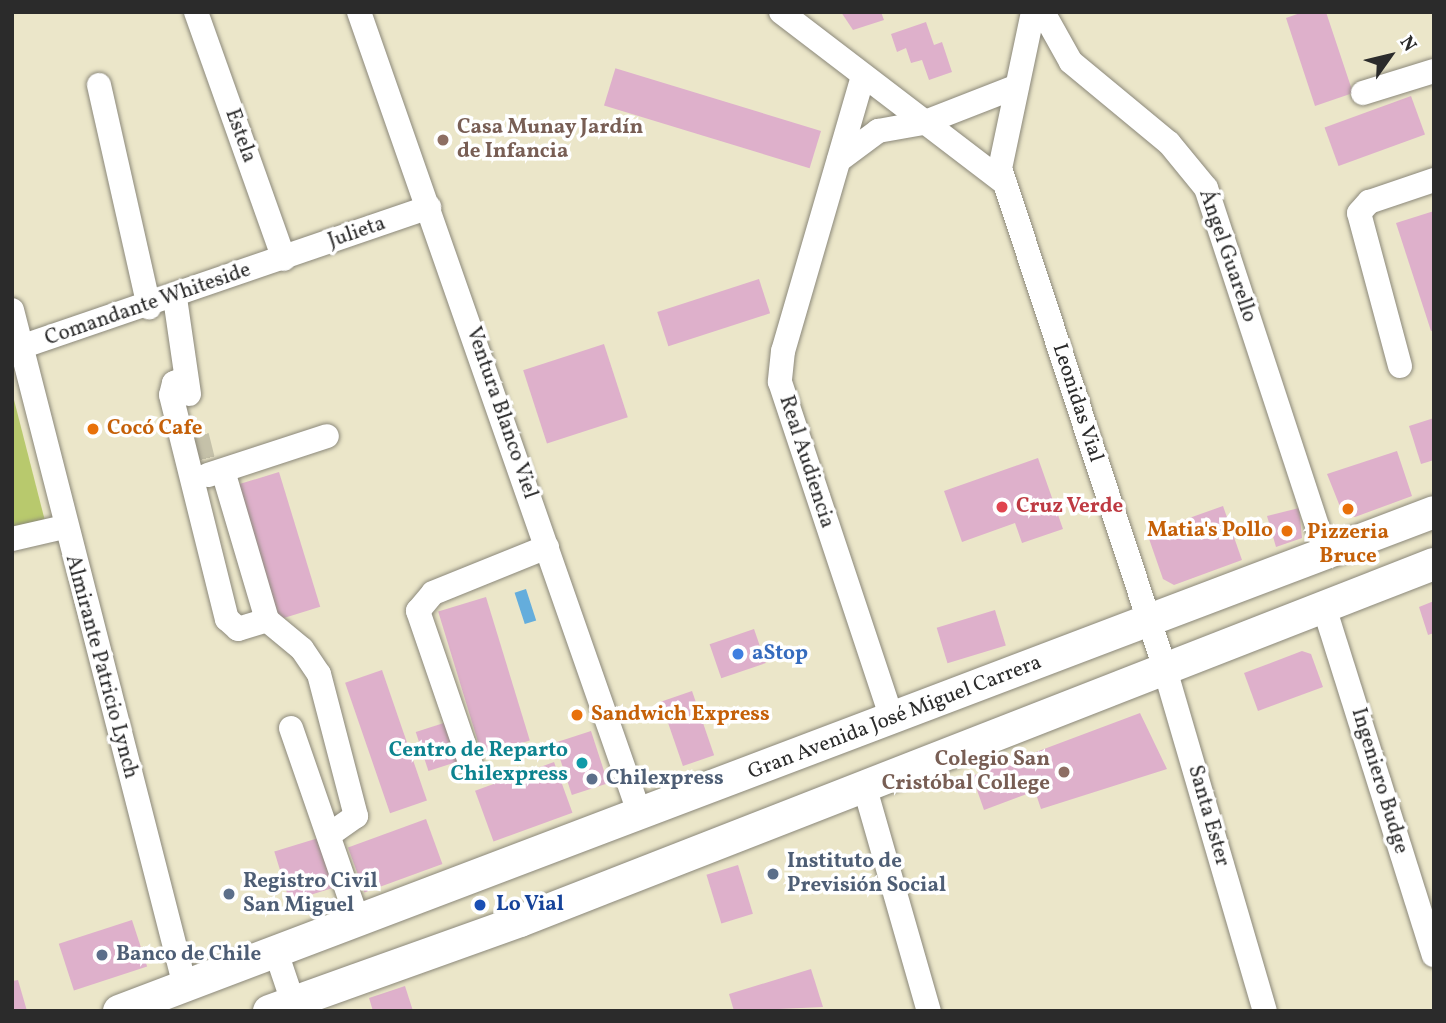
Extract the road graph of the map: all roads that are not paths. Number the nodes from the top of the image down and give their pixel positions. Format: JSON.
{"nodes":[{"id":1,"x":195,"y":12,"type":"edge"},
{"id":2,"x":359,"y":12,"type":"edge"},
{"id":3,"x":780,"y":12,"type":"edge"},
{"id":4,"x":1033,"y":12,"type":"edge"},
{"id":5,"x":1044,"y":12,"type":"edge"},
{"id":6,"x":1434,"y":71,"type":"edge"},
{"id":7,"x":863,"y":76,"type":"junction"},
{"id":8,"x":99,"y":85,"type":"dead end"},
{"id":9,"x":1013,"y":88,"type":"junction"},
{"id":10,"x":1363,"y":93,"type":"dead end"},
{"id":11,"x":923,"y":123,"type":"junction"},
{"id":12,"x":838,"y":161,"type":"junction"},
{"id":13,"x":1434,"y":180,"type":"edge"},
{"id":14,"x":1005,"y":183,"type":"junction"},
{"id":15,"x":429,"y":207,"type":"junction"},
{"id":16,"x":284,"y":259,"type":"junction"},
{"id":17,"x":175,"y":298,"type":"junction"},
{"id":18,"x":149,"y":307,"type":"junction"},
{"id":19,"x":12,"y":310,"type":"edge"},
{"id":20,"x":15,"y":349,"type":"edge"},
{"id":21,"x":1400,"y":366,"type":"dead end"},
{"id":22,"x":186,"y":378,"type":"junction"},
{"id":23,"x":197,"y":436,"type":"tunnel mouth"},
{"id":24,"x":327,"y":436,"type":"dead end"},
{"id":25,"x":223,"y":471,"type":"junction"},
{"id":26,"x":192,"y":479,"type":"junction"},
{"id":27,"x":1434,"y":512,"type":"edge"},
{"id":28,"x":64,"y":527,"type":"junction"},
{"id":29,"x":12,"y":539,"type":"edge"},
{"id":30,"x":547,"y":547,"type":"junction"},
{"id":31,"x":1326,"y":553,"type":"junction"},
{"id":32,"x":1434,"y":564,"type":"edge"},
{"id":33,"x":1324,"y":607,"type":"junction"},
{"id":34,"x":267,"y":620,"type":"junction"},
{"id":35,"x":1148,"y":622,"type":"junction"},
{"id":36,"x":1164,"y":666,"type":"junction"},
{"id":37,"x":892,"y":719,"type":"junction"},
{"id":38,"x":291,"y":728,"type":"dead end"},
{"id":39,"x":471,"y":765,"type":"dead end"},
{"id":40,"x":864,"y":785,"type":"junction"},
{"id":41,"x":640,"y":815,"type":"junction"},
{"id":42,"x":330,"y":834,"type":"junction"},
{"id":43,"x":358,"y":921,"type":"junction"},
{"id":44,"x":276,"y":952,"type":"junction"},
{"id":45,"x":1434,"y":955,"type":"edge"},
{"id":46,"x":184,"y":986,"type":"junction"},
{"id":47,"x":286,"y":1008,"type":"edge"},
{"id":48,"x":120,"y":1011,"type":"edge"},
{"id":49,"x":929,"y":1011,"type":"edge"},
{"id":50,"x":1265,"y":1011,"type":"edge"}],
"edges":[{"from":1,"to":16,"type":"street","name":"Estela"},
{"from":2,"to":15,"type":"street","name":"Ventura Blanco Viel"},
{"from":3,"to":7,"type":"street"},
{"from":4,"to":9,"type":"street"},
{"from":5,"to":31,"type":"street","name":"Ángel Guarello"},
{"from":6,"to":10,"type":"street"},
{"from":7,"to":11,"type":"street","name":"Leonidas Vial"},
{"from":7,"to":12,"type":"street","name":"Real Audiencia"},
{"from":8,"to":18,"type":"street"},
{"from":9,"to":11,"type":"street"},
{"from":9,"to":14,"type":"street","name":"Leonidas Vial"},
{"from":11,"to":12,"type":"street"},
{"from":11,"to":14,"type":"street","name":"Leonidas Vial"},
{"from":12,"to":37,"type":"street","name":"Real Audiencia"},
{"from":13,"to":21,"type":"street"},
{"from":14,"to":35,"type":"street","name":"Leonidas Vial"},
{"from":15,"to":16,"type":"street","name":"Julieta"},
{"from":15,"to":30,"type":"street","name":"Ventura Blanco Viel"},
{"from":16,"to":17,"type":"street","name":"Comandante Whiteside"},
{"from":17,"to":18,"type":"street","name":"Comandante Whiteside"},
{"from":17,"to":22,"type":"street"},
{"from":18,"to":20,"type":"street","name":"Comandante Whiteside"},
{"from":19,"to":20,"type":"street","name":"Almirante Patricio Lynch"},
{"from":20,"to":28,"type":"street","name":"Almirante Patricio Lynch"},
{"from":22,"to":23,"type":"street"},
{"from":22,"to":26,"type":"street"},
{"from":24,"to":25,"type":"street"},
{"from":25,"to":26,"type":"street"},
{"from":25,"to":34,"type":"street"},
{"from":26,"to":34,"type":"street"},
{"from":27,"to":31,"type":"main road","name":"Gran Avenida José Miguel Carrera"},
{"from":28,"to":29,"type":"street"},
{"from":28,"to":46,"type":"street","name":"Almirante Patricio Lynch"},
{"from":30,"to":39,"type":"street"},
{"from":30,"to":41,"type":"street","name":"Ventura Blanco Viel"},
{"from":31,"to":35,"type":"main road","name":"Gran Avenida José Miguel Carrera"},
{"from":32,"to":33,"type":"main road"},
{"from":33,"to":36,"type":"main road"},
{"from":33,"to":45,"type":"street","name":"Ingeniero Budge"},
{"from":34,"to":42,"type":"street"},
{"from":35,"to":36,"type":"street","name":"Santa Ester"},
{"from":35,"to":37,"type":"main road","name":"Gran Avenida José Miguel Carrera"},
{"from":36,"to":40,"type":"main road"},
{"from":36,"to":50,"type":"street","name":"Santa Ester"},
{"from":37,"to":41,"type":"main road","name":"Gran Avenida José Miguel Carrera"},
{"from":38,"to":42,"type":"street"},
{"from":40,"to":47,"type":"main road"},
{"from":40,"to":49,"type":"street"},
{"from":41,"to":43,"type":"main road","name":"Gran Avenida José Miguel Carrera"},
{"from":42,"to":43,"type":"street"},
{"from":43,"to":44,"type":"main road","name":"Gran Avenida José Miguel Carrera"},
{"from":44,"to":46,"type":"main road","name":"Gran Avenida José Miguel Carrera"},
{"from":44,"to":47,"type":"street"},
{"from":46,"to":48,"type":"main road","name":"Gran Avenida José Miguel Carrera"}]}
